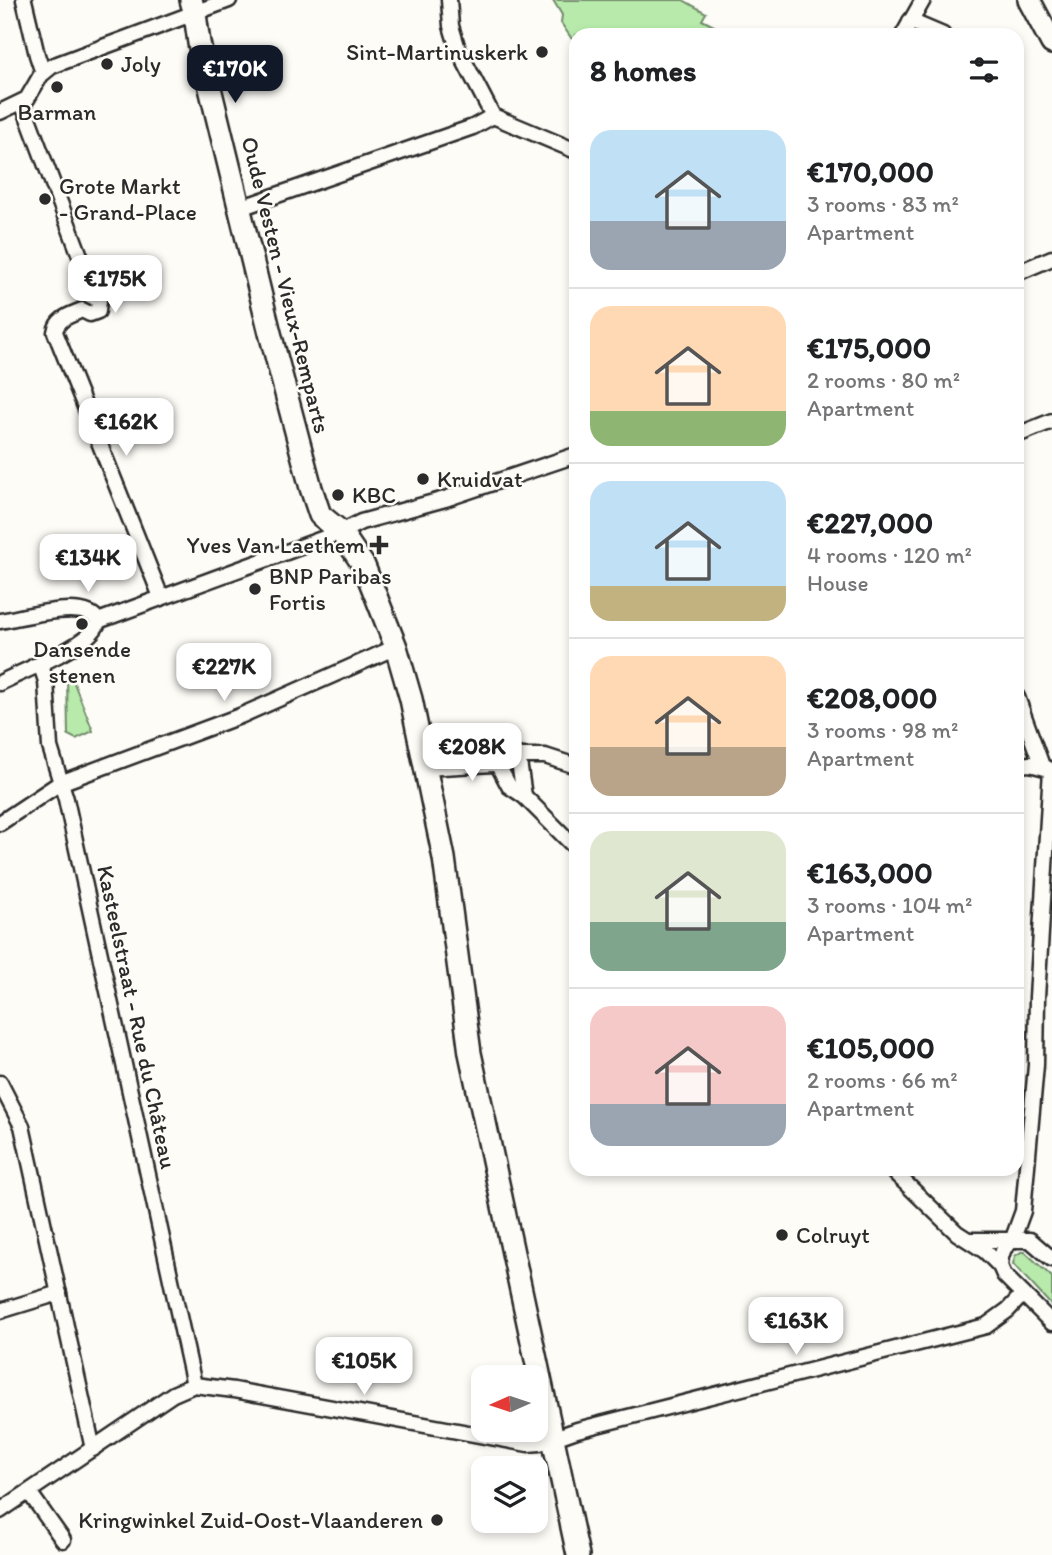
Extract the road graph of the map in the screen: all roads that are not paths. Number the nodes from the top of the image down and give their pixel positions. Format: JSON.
{"nodes":[{"id":1,"x":24,"y":0,"type":"edge"},
{"id":2,"x":229,"y":0,"type":"edge"},
{"id":3,"x":449,"y":0,"type":"edge"},
{"id":4,"x":923,"y":0,"type":"edge"},
{"id":5,"x":1029,"y":0,"type":"edge"},
{"id":6,"x":193,"y":7,"type":"edge"},
{"id":7,"x":910,"y":21,"type":"junction"},
{"id":8,"x":906,"y":28,"type":"edge"},
{"id":9,"x":926,"y":28,"type":"edge"},
{"id":10,"x":1052,"y":43,"type":"edge"},
{"id":11,"x":43,"y":73,"type":"junction"},
{"id":12,"x":22,"y":102,"type":"junction"},
{"id":13,"x":0,"y":112,"type":"edge"},
{"id":14,"x":493,"y":116,"type":"junction"},
{"id":15,"x":569,"y":147,"type":"edge"},
{"id":16,"x":240,"y":208,"type":"junction"},
{"id":17,"x":1052,"y":258,"type":"edge"},
{"id":18,"x":1024,"y":270,"type":"edge"},
{"id":19,"x":1052,"y":421,"type":"edge"},
{"id":20,"x":1024,"y":432,"type":"edge"},
{"id":21,"x":569,"y":457,"type":"edge"},
{"id":22,"x":341,"y":532,"type":"junction"},
{"id":23,"x":161,"y":597,"type":"junction"},
{"id":24,"x":0,"y":621,"type":"edge"},
{"id":25,"x":98,"y":621,"type":"junction"},
{"id":26,"x":396,"y":647,"type":"junction"},
{"id":27,"x":34,"y":666,"type":"junction"},
{"id":28,"x":0,"y":682,"type":"edge"},
{"id":29,"x":1024,"y":713,"type":"edge"},
{"id":30,"x":502,"y":755,"type":"junction"},
{"id":31,"x":517,"y":755,"type":"junction"},
{"id":32,"x":424,"y":758,"type":"junction"},
{"id":33,"x":569,"y":764,"type":"edge"},
{"id":34,"x":1024,"y":766,"type":"edge"},
{"id":35,"x":1048,"y":769,"type":"edge"},
{"id":36,"x":61,"y":783,"type":"junction"},
{"id":37,"x":524,"y":796,"type":"junction"},
{"id":38,"x":0,"y":823,"type":"edge"},
{"id":39,"x":569,"y":841,"type":"edge"},
{"id":40,"x":0,"y":1083,"type":"edge"},
{"id":41,"x":898,"y":1176,"type":"edge"},
{"id":42,"x":968,"y":1240,"type":"junction"},
{"id":43,"x":1012,"y":1241,"type":"junction"},
{"id":44,"x":1052,"y":1259,"type":"edge"},
{"id":45,"x":1000,"y":1266,"type":"junction"},
{"id":46,"x":59,"y":1293,"type":"junction"},
{"id":47,"x":1023,"y":1294,"type":"junction"},
{"id":48,"x":0,"y":1311,"type":"edge"},
{"id":49,"x":1052,"y":1323,"type":"edge"},
{"id":50,"x":194,"y":1385,"type":"junction"},
{"id":51,"x":552,"y":1439,"type":"junction"},
{"id":52,"x":93,"y":1449,"type":"junction"},
{"id":53,"x":29,"y":1492,"type":"junction"},
{"id":54,"x":0,"y":1511,"type":"edge"},
{"id":55,"x":62,"y":1540,"type":"dead end"},
{"id":56,"x":578,"y":1555,"type":"edge"}],
"edges":[{"from":1,"to":11,"type":"street"},
{"from":2,"to":6,"type":"street"},
{"from":3,"to":14,"type":"street"},
{"from":4,"to":7,"type":"street"},
{"from":5,"to":10,"type":"street"},
{"from":6,"to":11,"type":"street"},
{"from":6,"to":16,"type":"street","name":"Oude Vesten - Vieux-Remparts"},
{"from":7,"to":8,"type":"street"},
{"from":7,"to":9,"type":"street"},
{"from":11,"to":12,"type":"street"},
{"from":12,"to":13,"type":"street"},
{"from":12,"to":23,"type":"street"},
{"from":14,"to":15,"type":"street"},
{"from":14,"to":16,"type":"street"},
{"from":16,"to":22,"type":"street","name":"Oude Vesten - Vieux-Remparts"},
{"from":17,"to":18,"type":"street"},
{"from":19,"to":20,"type":"street"},
{"from":21,"to":22,"type":"street"},
{"from":22,"to":23,"type":"street"},
{"from":22,"to":26,"type":"street","name":"Oude Vesten - Vieux-Remparts"},
{"from":23,"to":25,"type":"street"},
{"from":24,"to":25,"type":"street"},
{"from":25,"to":27,"type":"street"},
{"from":26,"to":32,"type":"street","name":"Oude Vesten - Vieux-Remparts"},
{"from":26,"to":36,"type":"street"},
{"from":27,"to":28,"type":"street"},
{"from":27,"to":36,"type":"street","name":"Kasteelstraat - Rue du Château"},
{"from":29,"to":35,"type":"street"},
{"from":30,"to":31,"type":"street"},
{"from":30,"to":32,"type":"street"},
{"from":30,"to":37,"type":"street"},
{"from":31,"to":33,"type":"street"},
{"from":31,"to":37,"type":"street"},
{"from":32,"to":51,"type":"street","name":"Oude Vesten - Vieux-Remparts"},
{"from":34,"to":35,"type":"street"},
{"from":35,"to":43,"type":"street"},
{"from":36,"to":38,"type":"street"},
{"from":36,"to":50,"type":"street","name":"Kasteelstraat - Rue du Château"},
{"from":37,"to":39,"type":"street"},
{"from":40,"to":46,"type":"street"},
{"from":41,"to":42,"type":"street"},
{"from":42,"to":43,"type":"street"},
{"from":42,"to":45,"type":"street"},
{"from":43,"to":44,"type":"street"},
{"from":43,"to":45,"type":"street"},
{"from":45,"to":47,"type":"street"},
{"from":46,"to":48,"type":"street"},
{"from":46,"to":52,"type":"street"},
{"from":47,"to":49,"type":"street"},
{"from":47,"to":51,"type":"street"},
{"from":50,"to":51,"type":"street"},
{"from":50,"to":52,"type":"street"},
{"from":51,"to":56,"type":"street","name":"Oude Vesten - Vieux-Remparts"},
{"from":52,"to":53,"type":"street"},
{"from":53,"to":54,"type":"street"},
{"from":53,"to":55,"type":"street"}]}
